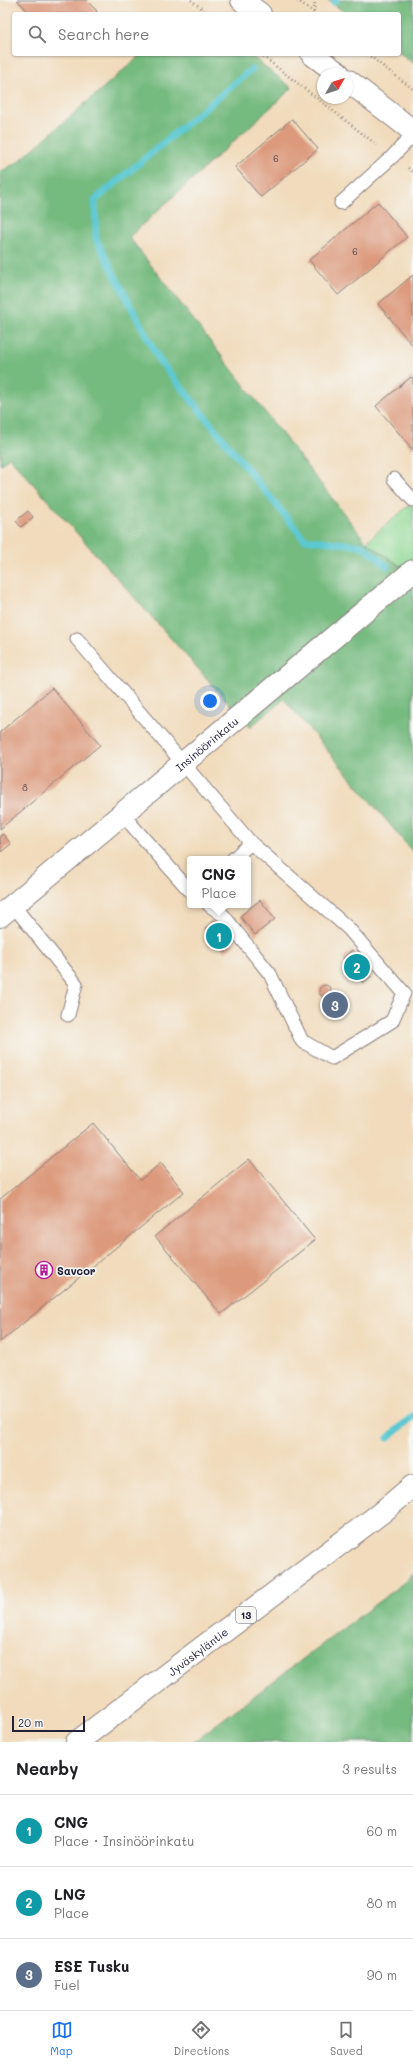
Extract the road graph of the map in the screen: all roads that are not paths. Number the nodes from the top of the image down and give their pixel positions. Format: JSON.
{"nodes":[{"id":1,"x":242,"y":0,"type":"edge"},
{"id":2,"x":257,"y":12,"type":"edge"},
{"id":3,"x":315,"y":56,"type":"edge"},
{"id":4,"x":330,"y":68,"type":"edge"},
{"id":5,"x":353,"y":85,"type":"edge"},
{"id":6,"x":413,"y":131,"type":"edge"},
{"id":7,"x":413,"y":134,"type":"edge"},
{"id":8,"x":341,"y":203,"type":"dead end"},
{"id":9,"x":394,"y":479,"type":"dead end"},
{"id":10,"x":413,"y":500,"type":"edge"},
{"id":11,"x":413,"y":571,"type":"edge"},
{"id":12,"x":77,"y":638,"type":"dead end"},
{"id":13,"x":184,"y":762,"type":"junction"},
{"id":14,"x":122,"y":814,"type":"junction"},
{"id":15,"x":251,"y":843,"type":"junction"},
{"id":16,"x":236,"y":856,"type":"edge"},
{"id":17,"x":187,"y":888,"type":"edge"},
{"id":18,"x":214,"y":908,"type":"edge"},
{"id":19,"x":6,"y":910,"type":"edge"},
{"id":20,"x":68,"y":1015,"type":"dead end"},
{"id":21,"x":413,"y":1486,"type":"edge"},
{"id":22,"x":77,"y":1742,"type":"edge"}],
"edges":[{"from":1,"to":2,"type":"main road"},
{"from":3,"to":4,"type":"main road"},
{"from":5,"to":6,"type":"main road"},
{"from":7,"to":8,"type":"lane"},
{"from":9,"to":10,"type":"lane"},
{"from":11,"to":13,"type":"main road","name":"Insinöörinkatu"},
{"from":12,"to":13,"type":"lane"},
{"from":13,"to":14,"type":"main road","name":"Insinöörinkatu"},
{"from":13,"to":15,"type":"lane"},
{"from":14,"to":17,"type":"lane"},
{"from":14,"to":19,"type":"main road","name":"Insinöörinkatu"},
{"from":15,"to":16,"type":"lane"},
{"from":15,"to":18,"type":"lane"},
{"from":19,"to":20,"type":"lane"},
{"from":21,"to":22,"type":"main road","name":"Jyväskyläntie","number":"13"}]}
